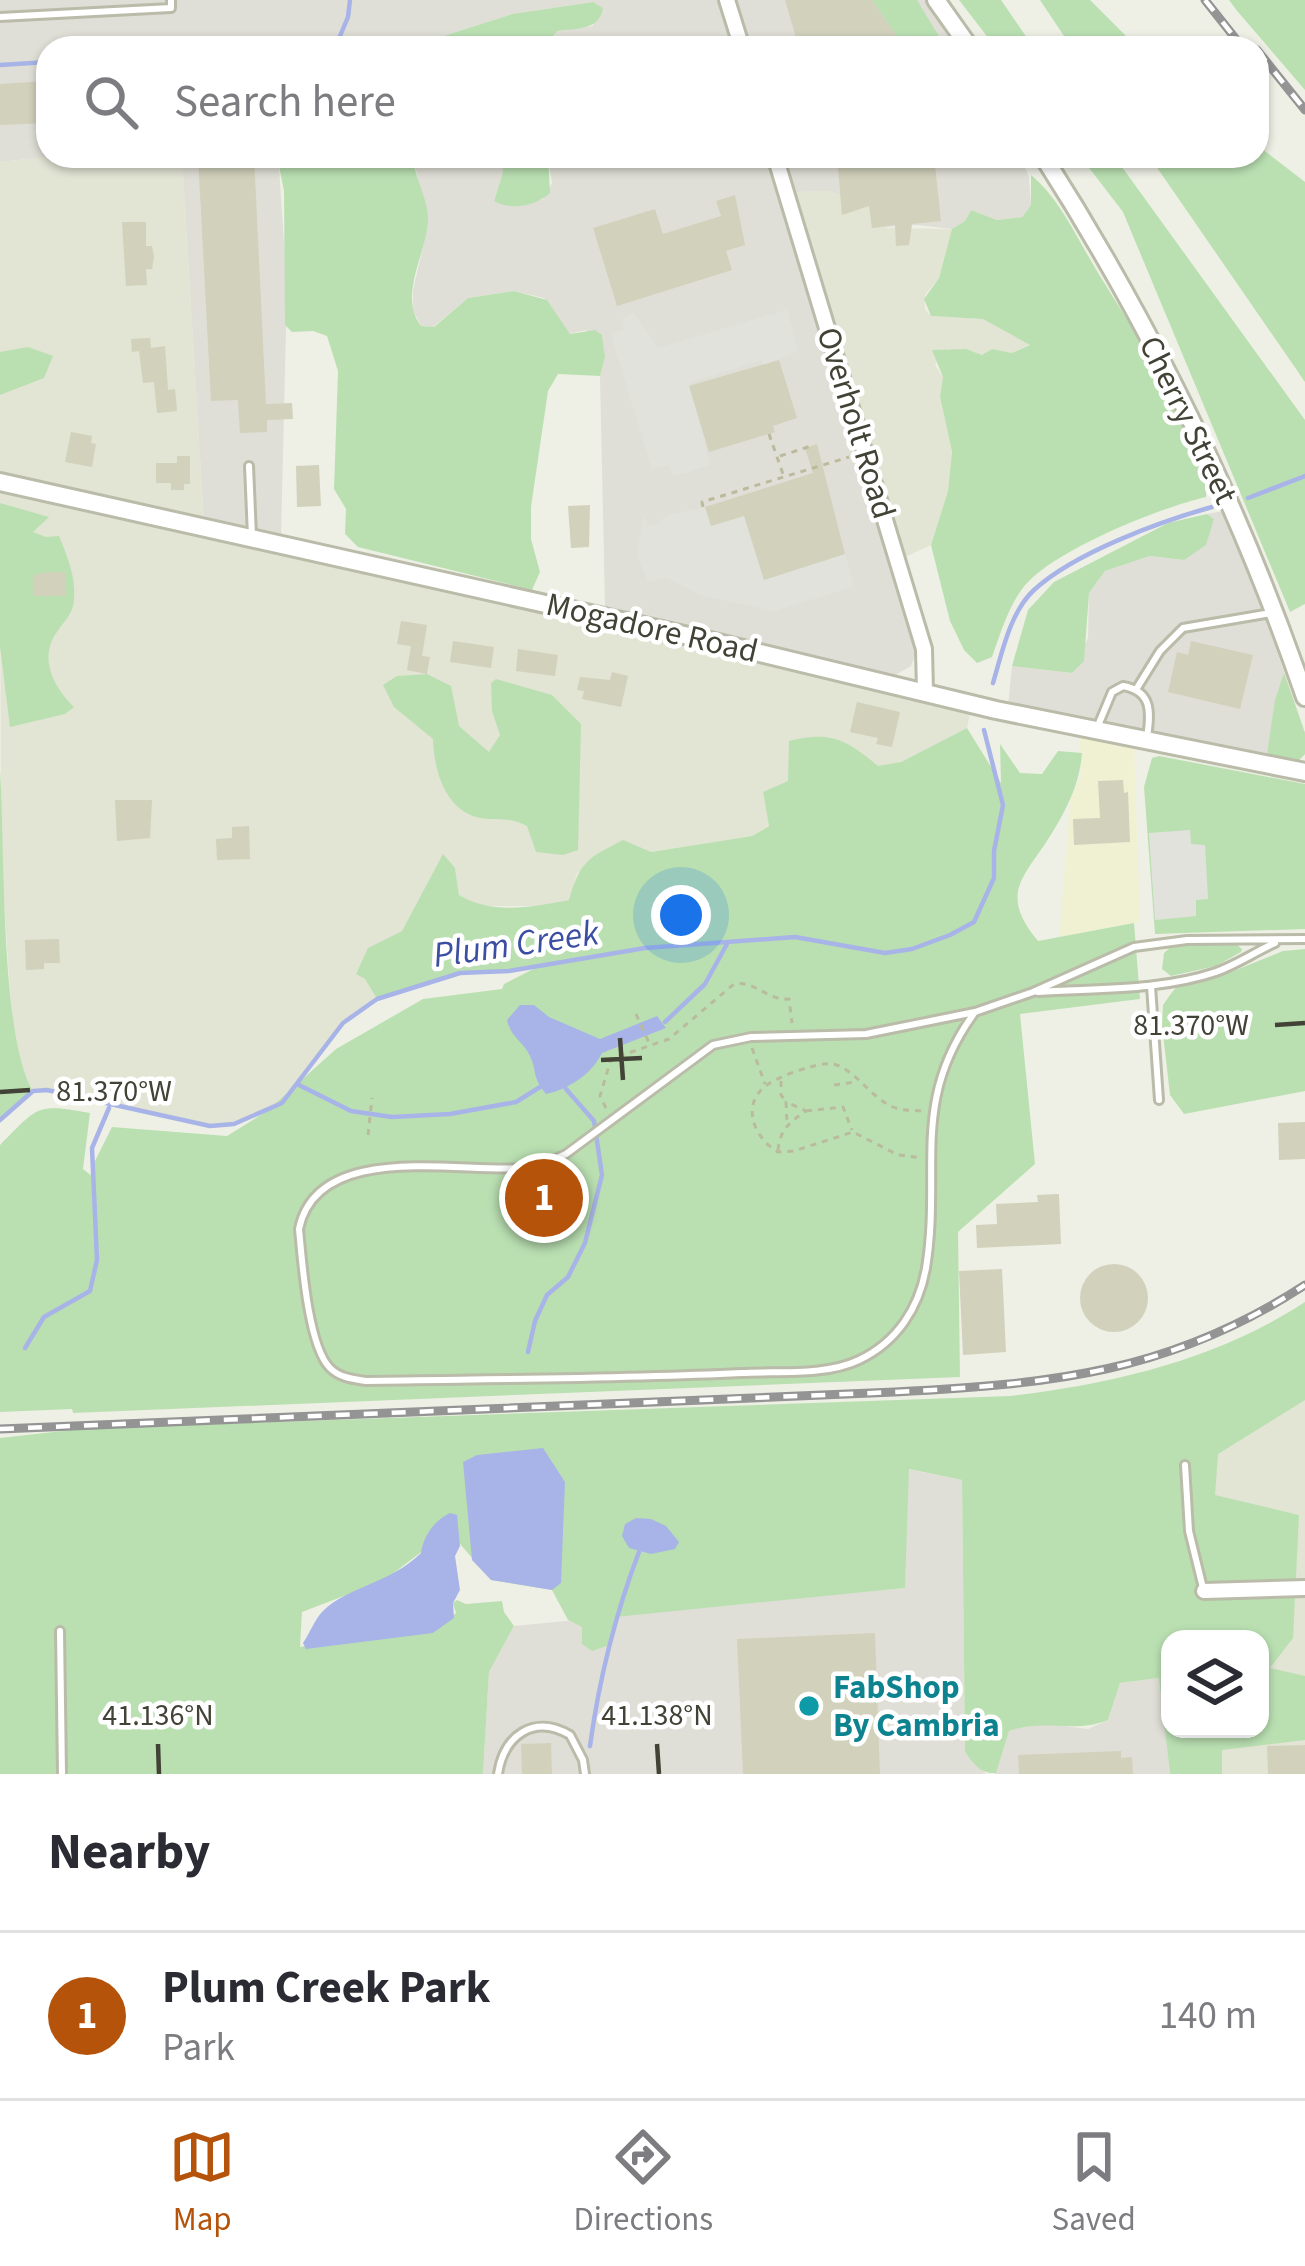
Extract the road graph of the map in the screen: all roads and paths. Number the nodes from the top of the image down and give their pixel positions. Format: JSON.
{"nodes":[{"id":1,"x":171,"y":0,"type":"edge"},
{"id":2,"x":728,"y":0,"type":"edge"},
{"id":3,"x":936,"y":0,"type":"edge"},
{"id":4,"x":0,"y":17,"type":"edge"},
{"id":5,"x":738,"y":36,"type":"edge"},
{"id":6,"x":962,"y":36,"type":"edge"},
{"id":7,"x":779,"y":168,"type":"edge"},
{"id":8,"x":1050,"y":168,"type":"edge"},
{"id":9,"x":770,"y":434,"type":"dead end"},
{"id":10,"x":811,"y":446,"type":"dead end"},
{"id":11,"x":777,"y":457,"type":"junction"},
{"id":12,"x":849,"y":457,"type":"dead end"},
{"id":13,"x":249,"y":466,"type":"dead end"},
{"id":14,"x":784,"y":477,"type":"junction"},
{"id":15,"x":0,"y":482,"type":"edge"},
{"id":16,"x":703,"y":507,"type":"dead end"},
{"id":17,"x":252,"y":540,"type":"junction"},
{"id":18,"x":1274,"y":612,"type":"junction"},
{"id":19,"x":1137,"y":688,"type":"junction"},
{"id":20,"x":925,"y":692,"type":"junction"},
{"id":21,"x":1305,"y":697,"type":"edge"},
{"id":22,"x":1096,"y":731,"type":"junction"},
{"id":23,"x":1147,"y":741,"type":"junction"},
{"id":24,"x":1305,"y":772,"type":"edge"},
{"id":25,"x":1305,"y":939,"type":"edge"},
{"id":26,"x":1278,"y":941,"type":"junction"},
{"id":27,"x":1151,"y":986,"type":"junction"},
{"id":28,"x":1033,"y":992,"type":"junction"},
{"id":29,"x":975,"y":1012,"type":"junction"},
{"id":30,"x":636,"y":1014,"type":"dead end"},
{"id":31,"x":751,"y":1037,"type":"junction"},
{"id":32,"x":793,"y":1037,"type":"junction"},
{"id":33,"x":650,"y":1045,"type":"junction"},
{"id":34,"x":781,"y":1079,"type":"junction"},
{"id":35,"x":858,"y":1082,"type":"junction"},
{"id":36,"x":834,"y":1085,"type":"dead end"},
{"id":37,"x":764,"y":1087,"type":"junction"},
{"id":38,"x":781,"y":1095,"type":"junction"},
{"id":39,"x":372,"y":1098,"type":"dead end"},
{"id":40,"x":1159,"y":1100,"type":"dead end"},
{"id":41,"x":786,"y":1102,"type":"junction"},
{"id":42,"x":806,"y":1111,"type":"junction"},
{"id":43,"x":932,"y":1112,"type":"junction"},
{"id":44,"x":614,"y":1120,"type":"junction"},
{"id":45,"x":787,"y":1124,"type":"junction"},
{"id":46,"x":853,"y":1132,"type":"junction"},
{"id":47,"x":368,"y":1135,"type":"dead end"},
{"id":48,"x":779,"y":1137,"type":"junction"},
{"id":49,"x":765,"y":1144,"type":"junction"},
{"id":50,"x":778,"y":1152,"type":"junction"},
{"id":51,"x":929,"y":1159,"type":"junction"},
{"id":52,"x":1185,"y":1465,"type":"dead end"},
{"id":53,"x":1305,"y":1588,"type":"edge"},
{"id":54,"x":1204,"y":1592,"type":"joint"},
{"id":55,"x":60,"y":1631,"type":"dead end"},
{"id":56,"x":62,"y":1774,"type":"edge"},
{"id":57,"x":498,"y":1774,"type":"edge"},
{"id":58,"x":585,"y":1774,"type":"edge"}],
"edges":[{"from":1,"to":4,"type":"lane"},
{"from":2,"to":5,"type":"street"},
{"from":3,"to":6,"type":"street"},
{"from":7,"to":20,"type":"street","name":"Overholt Road"},
{"from":8,"to":18,"type":"street","name":"Cherry Street"},
{"from":9,"to":11,"type":"path"},
{"from":10,"to":11,"type":"path"},
{"from":11,"to":14,"type":"path"},
{"from":12,"to":14,"type":"path"},
{"from":13,"to":17,"type":"lane"},
{"from":14,"to":16,"type":"path"},
{"from":15,"to":17,"type":"street","name":"Mogadore Road"},
{"from":17,"to":20,"type":"street","name":"Mogadore Road"},
{"from":18,"to":19,"type":"lane"},
{"from":18,"to":21,"type":"street","name":"Cherry Street"},
{"from":19,"to":22,"type":"lane"},
{"from":19,"to":23,"type":"lane"},
{"from":20,"to":22,"type":"street","name":"Mogadore Road"},
{"from":22,"to":23,"type":"street","name":"Mogadore Road"},
{"from":23,"to":24,"type":"street","name":"Mogadore Road"},
{"from":25,"to":26,"type":"lane"},
{"from":26,"to":27,"type":"lane"},
{"from":26,"to":28,"type":"lane"},
{"from":27,"to":28,"type":"lane"},
{"from":27,"to":40,"type":"lane"},
{"from":28,"to":29,"type":"lane"},
{"from":29,"to":32,"type":"lane"},
{"from":29,"to":43,"type":"lane"},
{"from":30,"to":33,"type":"path"},
{"from":31,"to":32,"type":"lane"},
{"from":31,"to":37,"type":"path"},
{"from":31,"to":44,"type":"lane"},
{"from":32,"to":33,"type":"path"},
{"from":33,"to":44,"type":"path"},
{"from":34,"to":35,"type":"path"},
{"from":34,"to":37,"type":"path"},
{"from":34,"to":38,"type":"path"},
{"from":35,"to":36,"type":"path"},
{"from":35,"to":43,"type":"path"},
{"from":37,"to":38,"type":"path"},
{"from":37,"to":49,"type":"path"},
{"from":38,"to":41,"type":"path"},
{"from":39,"to":47,"type":"path"},
{"from":41,"to":42,"type":"path"},
{"from":41,"to":45,"type":"path"},
{"from":42,"to":45,"type":"path"},
{"from":42,"to":46,"type":"path"},
{"from":43,"to":51,"type":"lane"},
{"from":44,"to":51,"type":"lane"},
{"from":45,"to":48,"type":"path"},
{"from":46,"to":50,"type":"path"},
{"from":46,"to":51,"type":"path"},
{"from":48,"to":49,"type":"path"},
{"from":48,"to":50,"type":"path"},
{"from":49,"to":50,"type":"path"},
{"from":52,"to":54,"type":"lane"},
{"from":53,"to":54,"type":"street"},
{"from":55,"to":56,"type":"lane"},
{"from":57,"to":58,"type":"lane"}]}
